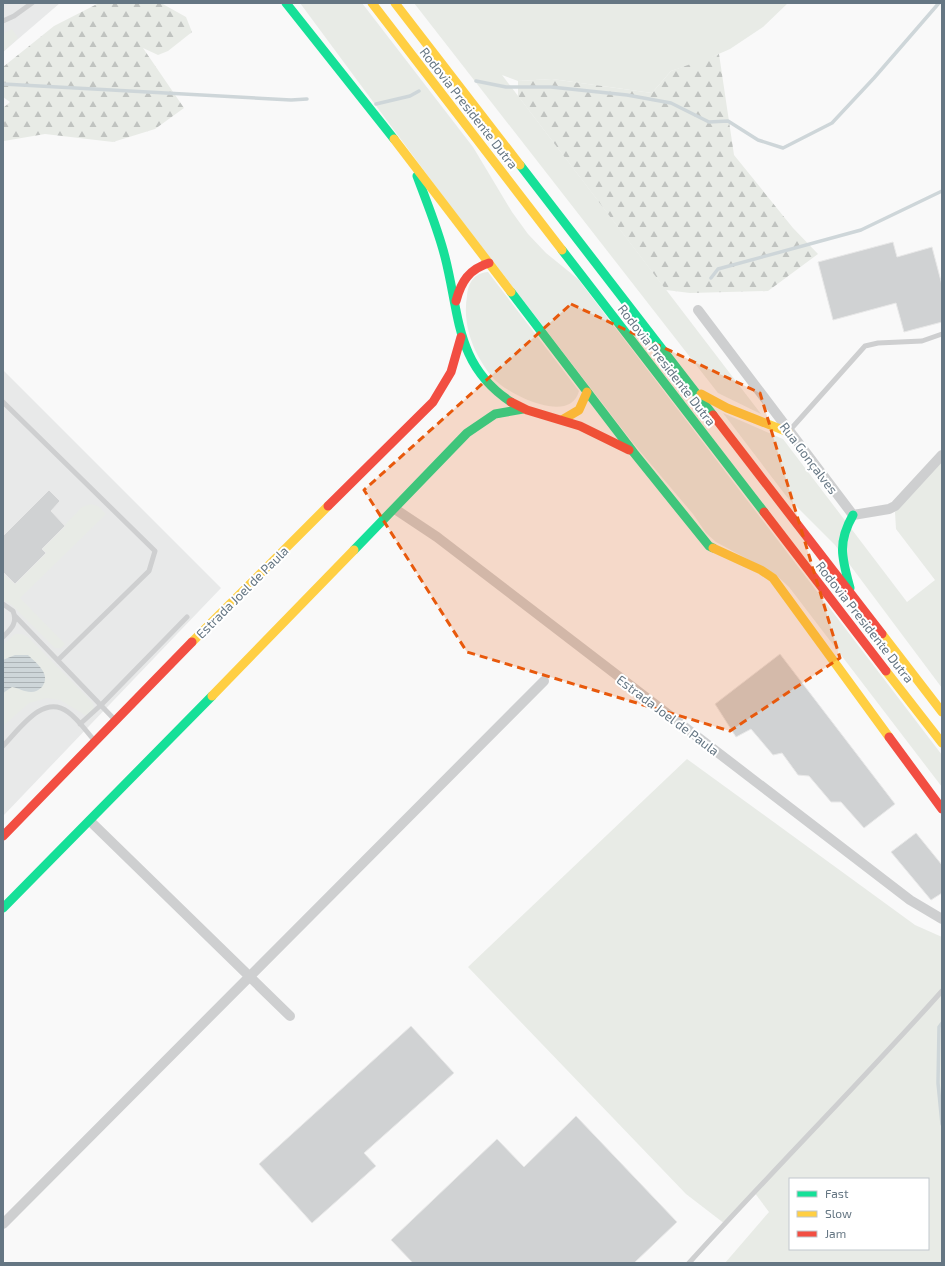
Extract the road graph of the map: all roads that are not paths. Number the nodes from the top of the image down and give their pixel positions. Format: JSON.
{"nodes":[{"id":1,"x":32,"y":3,"type":"edge"},
{"id":2,"x":286,"y":3,"type":"edge"},
{"id":3,"x":372,"y":3,"type":"edge"},
{"id":4,"x":395,"y":3,"type":"edge"},
{"id":5,"x":3,"y":21,"type":"edge"},
{"id":6,"x":413,"y":163,"type":"junction"},
{"id":7,"x":489,"y":263,"type":"junction"},
{"id":8,"x":456,"y":304,"type":"junction"},
{"id":9,"x":698,"y":310,"type":"dead end"},
{"id":10,"x":942,"y":334,"type":"edge"},
{"id":11,"x":461,"y":337,"type":"junction"},
{"id":12,"x":694,"y":390,"type":"junction"},
{"id":13,"x":588,"y":392,"type":"junction"},
{"id":14,"x":3,"y":402,"type":"edge"},
{"id":15,"x":523,"y":409,"type":"junction"},
{"id":16,"x":562,"y":420,"type":"junction"},
{"id":17,"x":788,"y":432,"type":"junction"},
{"id":18,"x":634,"y":453,"type":"junction"},
{"id":19,"x":942,"y":455,"type":"edge"},
{"id":20,"x":396,"y":509,"type":"junction"},
{"id":21,"x":853,"y":515,"type":"junction"},
{"id":22,"x":851,"y":594,"type":"junction"},
{"id":23,"x":3,"y":604,"type":"edge"},
{"id":24,"x":14,"y":616,"type":"junction"},
{"id":25,"x":187,"y":617,"type":"dead end"},
{"id":26,"x":3,"y":637,"type":"edge"},
{"id":27,"x":58,"y":660,"type":"junction"},
{"id":28,"x":544,"y":681,"type":"dead end"},
{"id":29,"x":101,"y":705,"type":"junction"},
{"id":30,"x":942,"y":712,"type":"edge"},
{"id":31,"x":116,"y":721,"type":"junction"},
{"id":32,"x":80,"y":724,"type":"junction"},
{"id":33,"x":96,"y":742,"type":"junction"},
{"id":34,"x":942,"y":743,"type":"edge"},
{"id":35,"x":3,"y":746,"type":"edge"},
{"id":36,"x":942,"y":809,"type":"edge"},
{"id":37,"x":90,"y":822,"type":"junction"},
{"id":38,"x":3,"y":836,"type":"edge"},
{"id":39,"x":3,"y":908,"type":"edge"},
{"id":40,"x":942,"y":919,"type":"edge"},
{"id":41,"x":250,"y":978,"type":"junction"},
{"id":42,"x":942,"y":991,"type":"edge"},
{"id":43,"x":290,"y":1016,"type":"dead end"},
{"id":44,"x":3,"y":1224,"type":"edge"},
{"id":45,"x":689,"y":1263,"type":"edge"}],
"edges":[{"from":1,"to":5,"type":"lane"},
{"from":2,"to":6,"type":"main road"},
{"from":3,"to":34,"type":"main road","name":"Rodovia Presidente Dutra"},
{"from":4,"to":12,"type":"main road","name":"Rodovia Presidente Dutra"},
{"from":6,"to":7,"type":"main road"},
{"from":6,"to":8,"type":"main road"},
{"from":7,"to":8,"type":"main road"},
{"from":7,"to":13,"type":"main road"},
{"from":8,"to":11,"type":"main road"},
{"from":9,"to":17,"type":"street","name":"Rua Gonçalves"},
{"from":10,"to":17,"type":"lane"},
{"from":11,"to":15,"type":"main road"},
{"from":11,"to":31,"type":"main road","name":"Estrada Joel de Paula"},
{"from":12,"to":17,"type":"main road"},
{"from":12,"to":22,"type":"main road","name":"Rodovia Presidente Dutra"},
{"from":13,"to":16,"type":"main road"},
{"from":13,"to":18,"type":"main road"},
{"from":14,"to":27,"type":"lane"},
{"from":15,"to":16,"type":"main road"},
{"from":15,"to":20,"type":"main road"},
{"from":16,"to":18,"type":"main road"},
{"from":17,"to":21,"type":"street","name":"Rua Gonçalves"},
{"from":18,"to":36,"type":"main road"},
{"from":19,"to":21,"type":"street"},
{"from":20,"to":37,"type":"main road"},
{"from":20,"to":40,"type":"street","name":"Estrada Joel de Paula"},
{"from":21,"to":22,"type":"main road"},
{"from":22,"to":30,"type":"main road","name":"Rodovia Presidente Dutra"},
{"from":23,"to":24,"type":"lane"},
{"from":24,"to":26,"type":"lane"},
{"from":24,"to":27,"type":"lane"},
{"from":25,"to":29,"type":"lane"},
{"from":27,"to":29,"type":"lane"},
{"from":28,"to":41,"type":"street"},
{"from":29,"to":31,"type":"lane"},
{"from":29,"to":32,"type":"lane"},
{"from":31,"to":33,"type":"main road","name":"Estrada Joel de Paula"},
{"from":32,"to":33,"type":"lane"},
{"from":32,"to":35,"type":"lane"},
{"from":33,"to":38,"type":"main road","name":"Estrada Joel de Paula"},
{"from":37,"to":39,"type":"main road"},
{"from":37,"to":41,"type":"street"},
{"from":41,"to":43,"type":"street"},
{"from":41,"to":44,"type":"street"},
{"from":42,"to":45,"type":"lane"}]}
